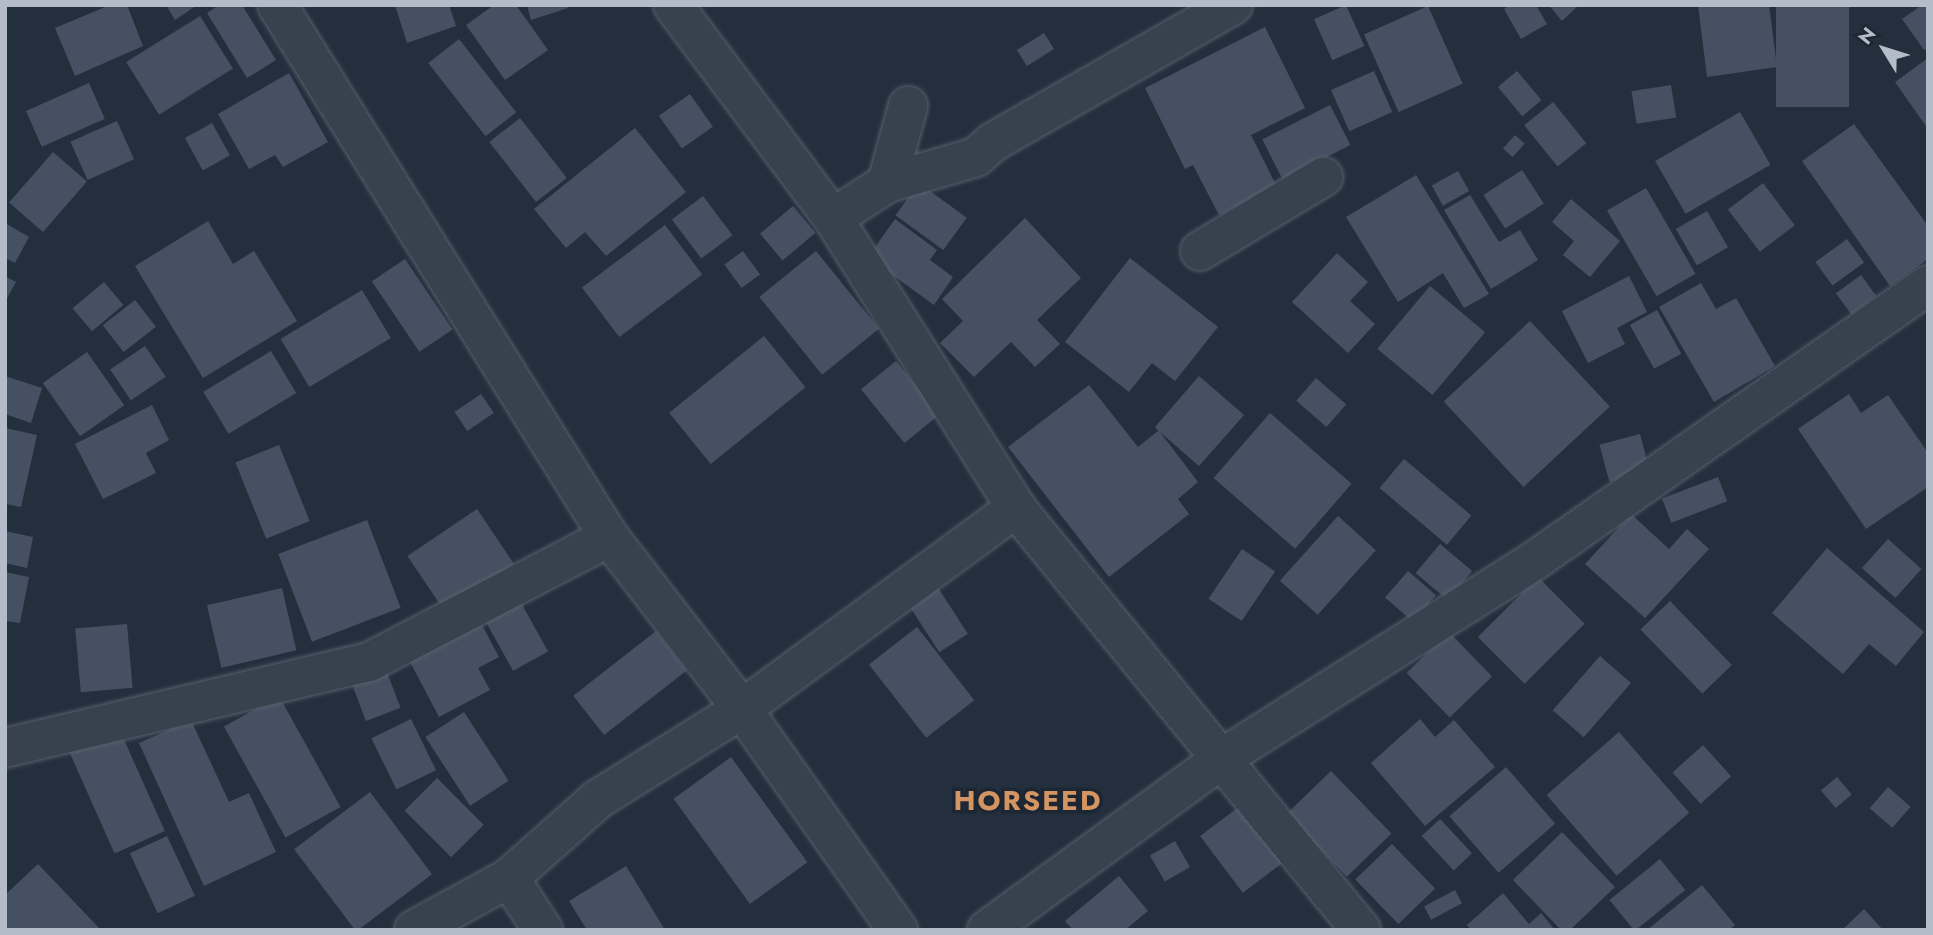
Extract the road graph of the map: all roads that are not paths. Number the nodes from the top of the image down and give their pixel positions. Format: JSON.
{"nodes":[{"id":1,"x":277,"y":5,"type":"edge"},
{"id":2,"x":673,"y":5,"type":"edge"},
{"id":3,"x":1233,"y":5,"type":"edge"},
{"id":4,"x":908,"y":106,"type":"dead end"},
{"id":5,"x":1322,"y":177,"type":"dead end"},
{"id":6,"x":887,"y":183,"type":"junction"},
{"id":7,"x":833,"y":218,"type":"junction"},
{"id":8,"x":1200,"y":251,"type":"dead end"},
{"id":9,"x":1928,"y":285,"type":"edge"},
{"id":10,"x":1016,"y":508,"type":"junction"},
{"id":11,"x":609,"y":537,"type":"junction"},
{"id":12,"x":742,"y":709,"type":"junction"},
{"id":13,"x":5,"y":748,"type":"edge"},
{"id":14,"x":1224,"y":757,"type":"junction"},
{"id":15,"x":509,"y":878,"type":"junction"},
{"id":16,"x":414,"y":930,"type":"edge"},
{"id":17,"x":543,"y":930,"type":"edge"},
{"id":18,"x":898,"y":930,"type":"edge"},
{"id":19,"x":987,"y":930,"type":"edge"},
{"id":20,"x":1362,"y":930,"type":"edge"}],
"edges":[{"from":1,"to":11,"type":"street"},
{"from":2,"to":7,"type":"street"},
{"from":3,"to":6,"type":"street"},
{"from":4,"to":6,"type":"street"},
{"from":5,"to":8,"type":"street"},
{"from":6,"to":7,"type":"street"},
{"from":7,"to":10,"type":"street"},
{"from":9,"to":14,"type":"street"},
{"from":10,"to":12,"type":"street"},
{"from":10,"to":14,"type":"street"},
{"from":11,"to":12,"type":"street"},
{"from":11,"to":13,"type":"street"},
{"from":12,"to":15,"type":"street"},
{"from":12,"to":18,"type":"street"},
{"from":14,"to":19,"type":"street"},
{"from":14,"to":20,"type":"street"},
{"from":15,"to":16,"type":"street"},
{"from":15,"to":17,"type":"street"}]}
